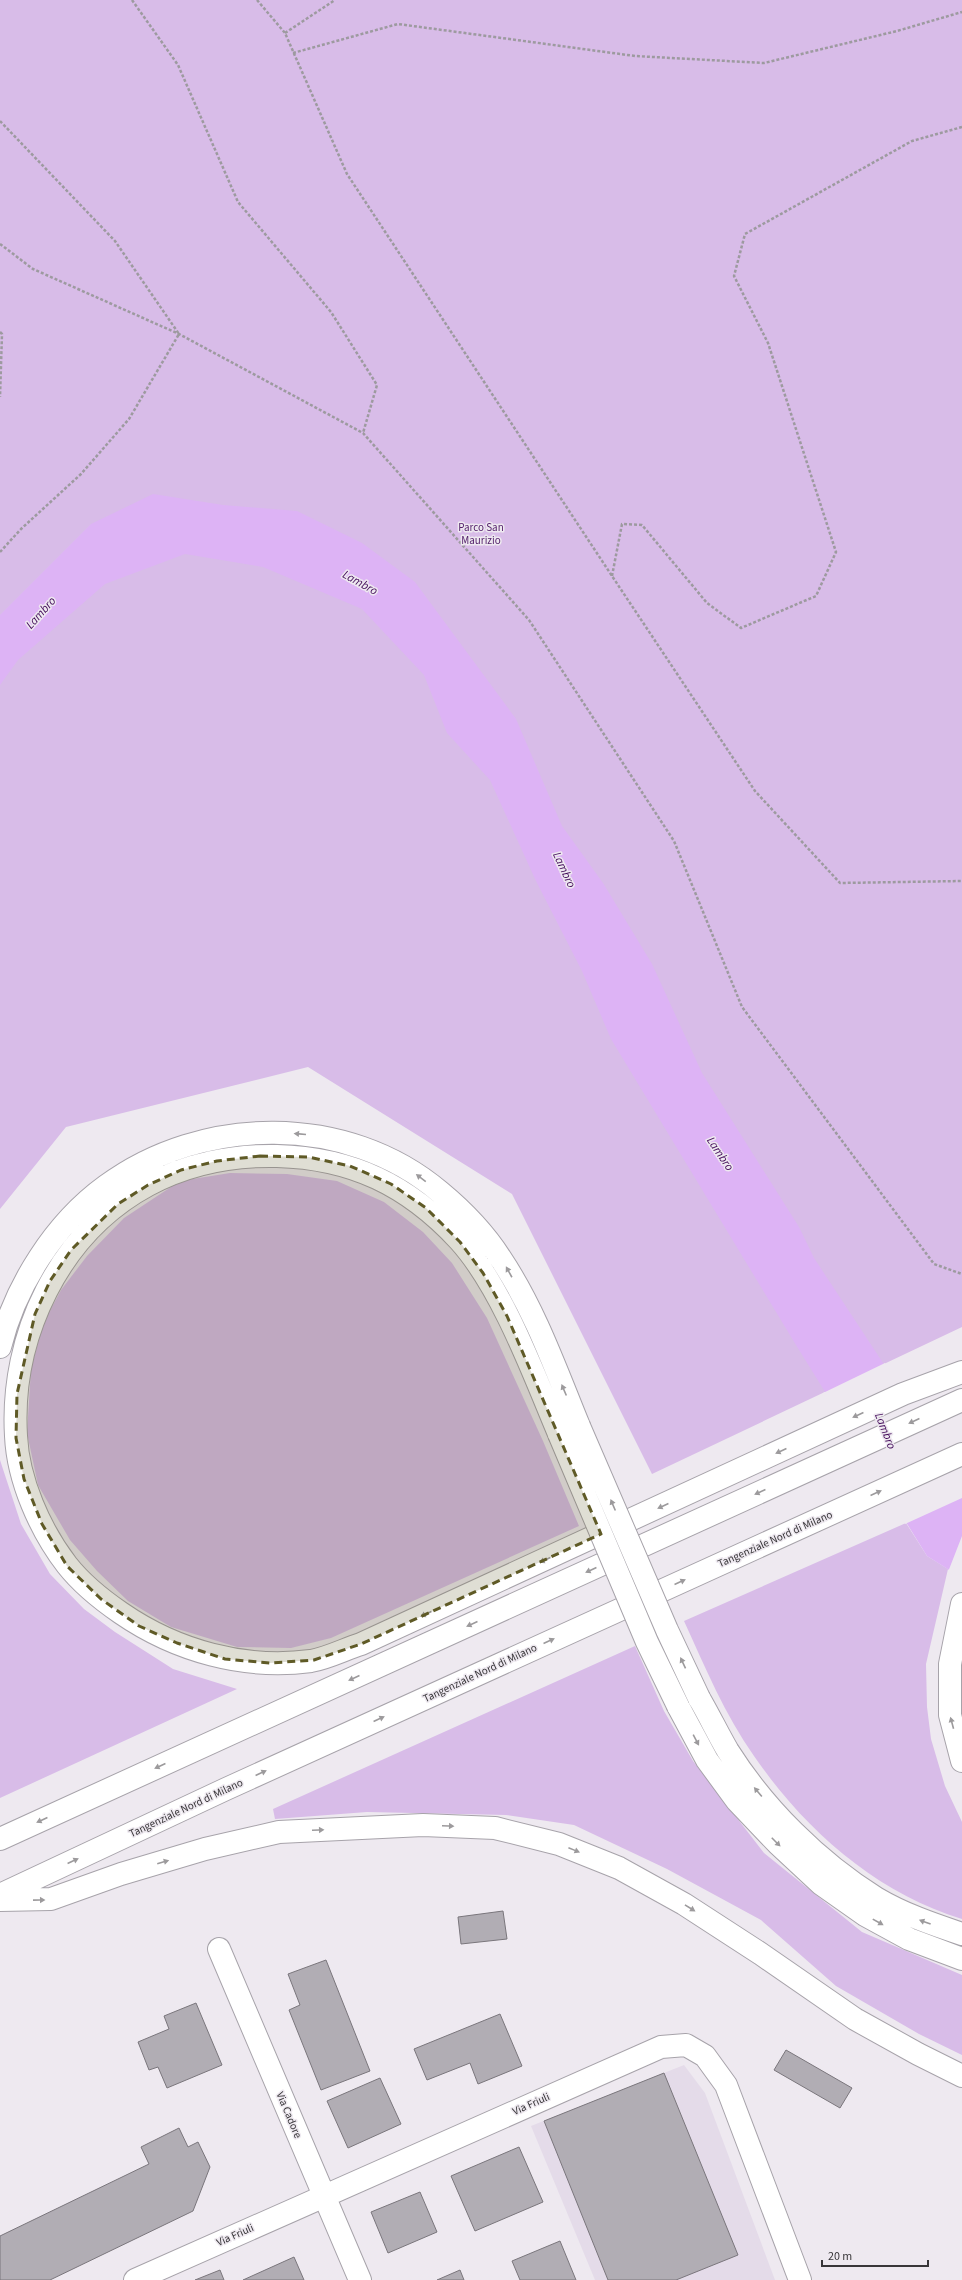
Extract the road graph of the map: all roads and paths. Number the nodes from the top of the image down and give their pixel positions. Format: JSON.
{"nodes":[{"id":1,"x":132,"y":0,"type":"edge"},
{"id":2,"x":257,"y":0,"type":"edge"},
{"id":3,"x":335,"y":0,"type":"edge"},
{"id":4,"x":962,"y":12,"type":"edge"},
{"id":5,"x":285,"y":33,"type":"junction"},
{"id":6,"x":294,"y":53,"type":"junction"},
{"id":7,"x":0,"y":121,"type":"edge"},
{"id":8,"x":962,"y":126,"type":"edge"},
{"id":9,"x":0,"y":244,"type":"edge"},
{"id":10,"x":0,"y":332,"type":"edge"},
{"id":11,"x":179,"y":334,"type":"junction"},
{"id":12,"x":0,"y":397,"type":"edge"},
{"id":13,"x":363,"y":433,"type":"junction"},
{"id":14,"x":0,"y":552,"type":"edge"},
{"id":15,"x":612,"y":576,"type":"junction"},
{"id":16,"x":962,"y":881,"type":"edge"},
{"id":17,"x":962,"y":1274,"type":"edge"},
{"id":18,"x":0,"y":1347,"type":"edge"},
{"id":19,"x":962,"y":1372,"type":"edge"},
{"id":20,"x":956,"y":1402,"type":"edge"},
{"id":21,"x":962,"y":1454,"type":"edge"},
{"id":22,"x":961,"y":1607,"type":"edge"},
{"id":23,"x":962,"y":1761,"type":"edge"},
{"id":24,"x":0,"y":1839,"type":"edge"},
{"id":25,"x":0,"y":1895,"type":"edge"},
{"id":26,"x":0,"y":1900,"type":"edge"},
{"id":27,"x":962,"y":1934,"type":"edge"},
{"id":28,"x":219,"y":1949,"type":"dead end"},
{"id":29,"x":962,"y":1959,"type":"edge"},
{"id":30,"x":962,"y":2076,"type":"edge"},
{"id":31,"x":323,"y":2196,"type":"junction"},
{"id":32,"x":136,"y":2280,"type":"edge"},
{"id":33,"x":360,"y":2280,"type":"edge"},
{"id":34,"x":800,"y":2280,"type":"edge"}],
"edges":[{"from":1,"to":13,"type":"path"},
{"from":2,"to":5,"type":"path"},
{"from":3,"to":5,"type":"path"},
{"from":4,"to":6,"type":"path"},
{"from":5,"to":6,"type":"path"},
{"from":6,"to":15,"type":"path"},
{"from":7,"to":11,"type":"path"},
{"from":8,"to":15,"type":"path"},
{"from":9,"to":11,"type":"path"},
{"from":10,"to":12,"type":"path"},
{"from":11,"to":13,"type":"path"},
{"from":11,"to":14,"type":"path"},
{"from":13,"to":17,"type":"path"},
{"from":15,"to":16,"type":"path"},
{"from":27,"to":18,"type":"main road","one_way":true,"bridge":true},
{"from":19,"to":29,"type":"main road","one_way":true,"bridge":true},
{"from":20,"to":24,"type":"main road","one_way":true},
{"from":25,"to":21,"type":"main road","name":"Tangenziale Nord di Milano","one_way":true},
{"from":23,"to":22,"type":"main road","one_way":true},
{"from":26,"to":30,"type":"main road","one_way":true},
{"from":28,"to":31,"type":"main road","name":"Via Cadore"},
{"from":31,"to":32,"type":"main road","name":"Via Friuli"},
{"from":31,"to":33,"type":"main road","name":"Via Cadore"},
{"from":31,"to":34,"type":"main road","name":"Via Friuli"}]}
